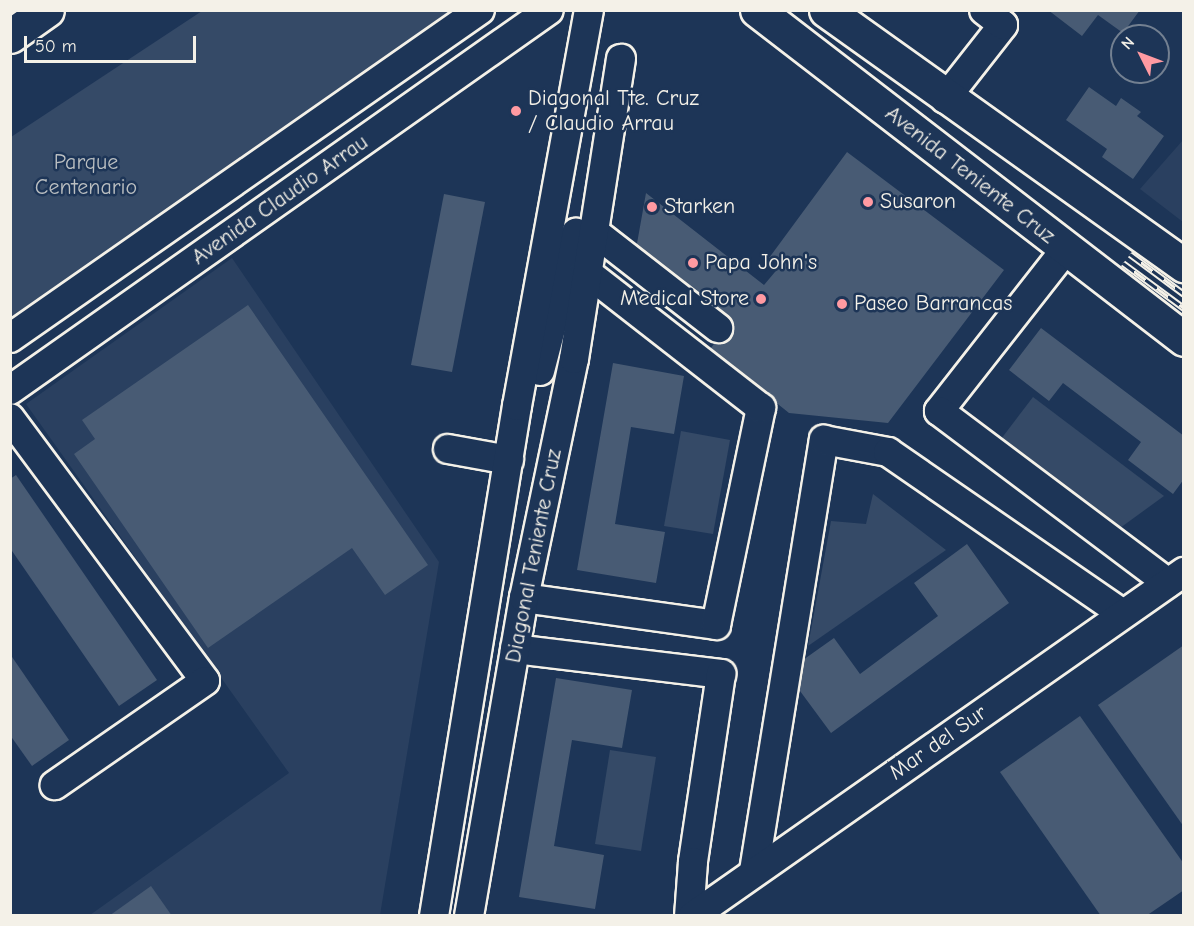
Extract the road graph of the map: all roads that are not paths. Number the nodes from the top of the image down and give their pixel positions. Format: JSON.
{"nodes":[{"id":1,"x":47,"y":10,"type":"edge"},
{"id":2,"x":480,"y":10,"type":"edge"},
{"id":3,"x":549,"y":10,"type":"edge"},
{"id":4,"x":589,"y":10,"type":"edge"},
{"id":5,"x":757,"y":10,"type":"edge"},
{"id":6,"x":826,"y":10,"type":"edge"},
{"id":7,"x":984,"y":10,"type":"edge"},
{"id":8,"x":10,"y":36,"type":"edge"},
{"id":9,"x":621,"y":59,"type":"dead end"},
{"id":10,"x":576,"y":87,"type":"junction"},
{"id":11,"x":615,"y":92,"type":"junction"},
{"id":12,"x":945,"y":99,"type":"junction"},
{"id":13,"x":598,"y":196,"type":"junction"},
{"id":14,"x":592,"y":230,"type":"junction"},
{"id":15,"x":1066,"y":249,"type":"junction"},
{"id":16,"x":1184,"y":266,"type":"edge"},
{"id":17,"x":586,"y":272,"type":"junction"},
{"id":18,"x":717,"y":328,"type":"dead end"},
{"id":19,"x":10,"y":338,"type":"edge"},
{"id":20,"x":1184,"y":339,"type":"edge"},
{"id":21,"x":10,"y":390,"type":"edge"},
{"id":22,"x":517,"y":406,"type":"junction"},
{"id":23,"x":10,"y":418,"type":"edge"},
{"id":24,"x":448,"y":449,"type":"dead end"},
{"id":25,"x":509,"y":460,"type":"junction"},
{"id":26,"x":1176,"y":577,"type":"edge"},
{"id":27,"x":524,"y":598,"type":"junction"},
{"id":28,"x":1123,"y":614,"type":"junction"},
{"id":29,"x":515,"y":649,"type":"junction"},
{"id":30,"x":54,"y":785,"type":"dead end"},
{"id":31,"x":754,"y":871,"type":"junction"},
{"id":32,"x":434,"y":915,"type":"edge"},
{"id":33,"x":469,"y":915,"type":"edge"},
{"id":34,"x":691,"y":915,"type":"edge"}],
"edges":[{"from":1,"to":8,"type":"main road"},
{"from":2,"to":19,"type":"street","name":"Avenida Claudio Arrau"},
{"from":3,"to":21,"type":"street","name":"Avenida Claudio Arrau"},
{"from":4,"to":10,"type":"street","name":"Diagonal Teniente Cruz"},
{"from":5,"to":15,"type":"main road","name":"Avenida Teniente Cruz"},
{"from":6,"to":12,"type":"main road","name":"Avenida Teniente Cruz"},
{"from":7,"to":12,"type":"street"},
{"from":9,"to":11,"type":"street","name":"Diagonal Teniente Cruz"},
{"from":10,"to":11,"type":"street"},
{"from":10,"to":22,"type":"street","name":"Diagonal Teniente Cruz"},
{"from":11,"to":13,"type":"street","name":"Diagonal Teniente Cruz"},
{"from":12,"to":16,"type":"main road","name":"Avenida Teniente Cruz"},
{"from":13,"to":14,"type":"street","name":"Diagonal Teniente Cruz"},
{"from":13,"to":22,"type":"street","name":"Diagonal Teniente Cruz"},
{"from":14,"to":17,"type":"street","name":"Diagonal Teniente Cruz"},
{"from":14,"to":18,"type":"street"},
{"from":15,"to":20,"type":"main road","name":"Avenida Teniente Cruz"},
{"from":15,"to":26,"type":"street"},
{"from":17,"to":27,"type":"street","name":"Diagonal Teniente Cruz"},
{"from":17,"to":27,"type":"street"},
{"from":22,"to":25,"type":"street","name":"Diagonal Teniente Cruz"},
{"from":23,"to":30,"type":"street"},
{"from":24,"to":25,"type":"street"},
{"from":25,"to":32,"type":"street","name":"Diagonal Teniente Cruz"},
{"from":26,"to":28,"type":"street","name":"Mar del Sur"},
{"from":27,"to":29,"type":"street","name":"Diagonal Teniente Cruz"},
{"from":28,"to":31,"type":"street","name":"Mar del Sur"},
{"from":28,"to":31,"type":"street"},
{"from":29,"to":33,"type":"street","name":"Diagonal Teniente Cruz"},
{"from":29,"to":34,"type":"street"},
{"from":31,"to":34,"type":"street","name":"Mar del Sur"}]}
